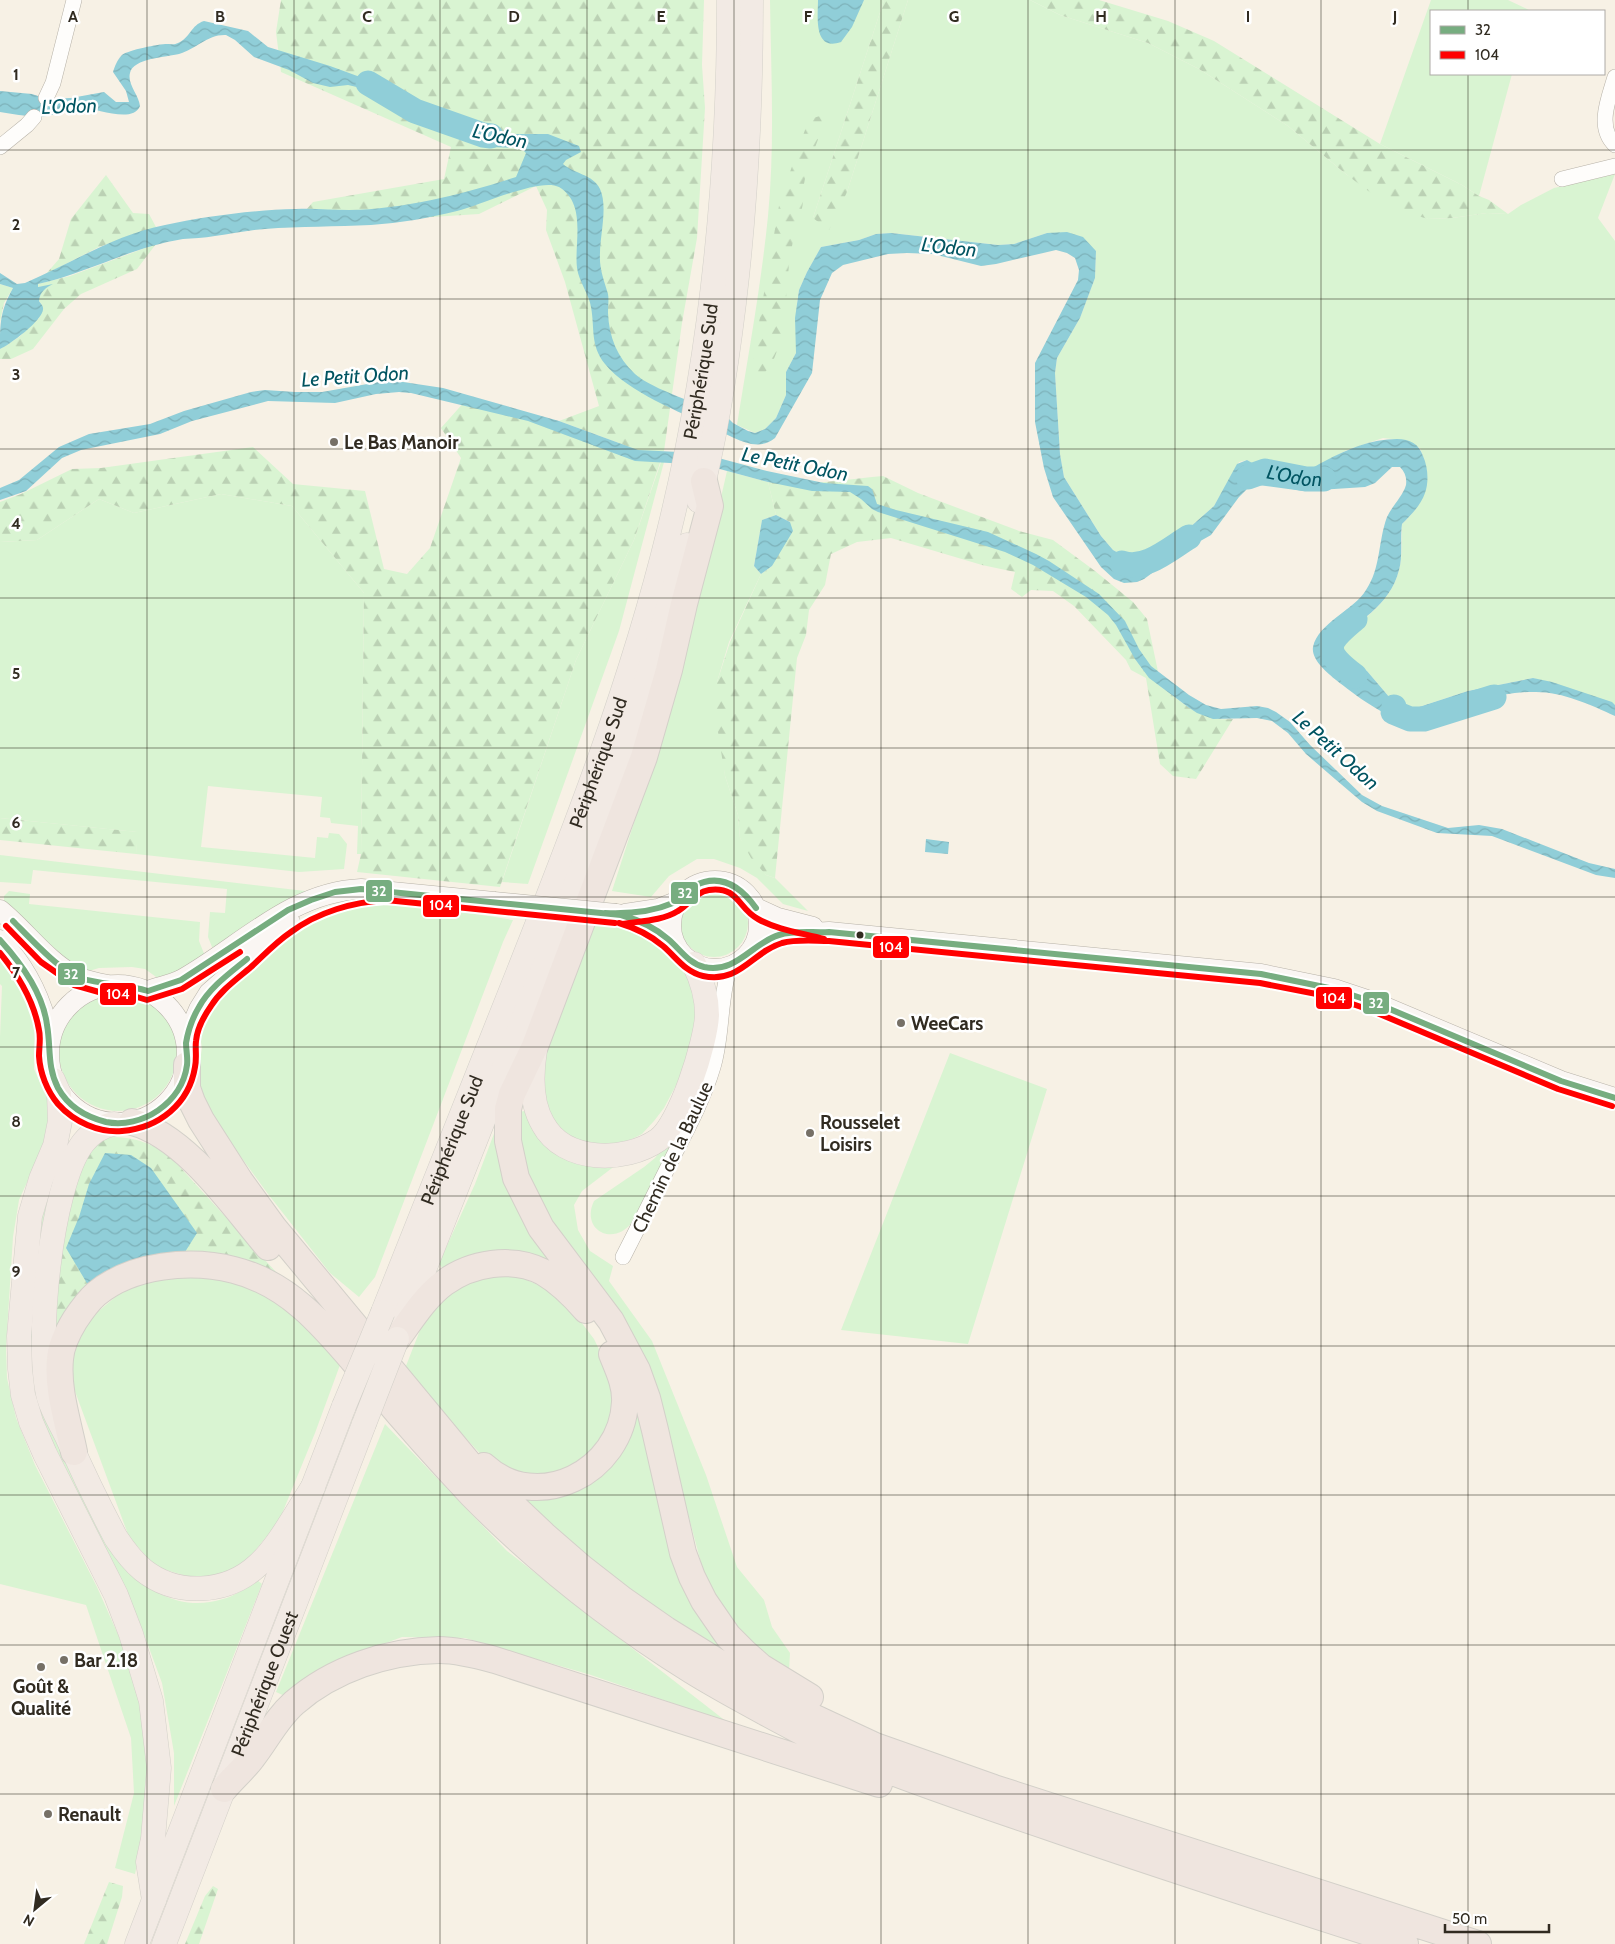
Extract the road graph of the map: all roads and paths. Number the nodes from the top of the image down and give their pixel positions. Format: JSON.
{"nodes":[{"id":1,"x":74,"y":0,"type":"edge"},
{"id":2,"x":729,"y":0,"type":"edge"},
{"id":3,"x":751,"y":0,"type":"edge"},
{"id":4,"x":1615,"y":77,"type":"edge"},
{"id":5,"x":46,"y":98,"type":"dead end"},
{"id":6,"x":34,"y":117,"type":"dead end"},
{"id":7,"x":1615,"y":144,"type":"edge"},
{"id":8,"x":0,"y":147,"type":"edge"},
{"id":9,"x":1615,"y":166,"type":"edge"},
{"id":10,"x":1562,"y":178,"type":"dead end"},
{"id":11,"x":704,"y":481,"type":"junction"},
{"id":12,"x":383,"y":891,"type":"junction"},
{"id":13,"x":676,"y":902,"type":"junction"},
{"id":14,"x":756,"y":908,"type":"junction"},
{"id":15,"x":0,"y":910,"type":"edge"},
{"id":16,"x":619,"y":914,"type":"junction"},
{"id":17,"x":829,"y":932,"type":"junction"},
{"id":18,"x":0,"y":940,"type":"edge"},
{"id":19,"x":676,"y":946,"type":"junction"},
{"id":20,"x":751,"y":950,"type":"junction"},
{"id":21,"x":694,"y":964,"type":"junction"},
{"id":22,"x":730,"y":966,"type":"junction"},
{"id":23,"x":108,"y":985,"type":"junction"},
{"id":24,"x":148,"y":991,"type":"junction"},
{"id":25,"x":50,"y":1039,"type":"junction"},
{"id":26,"x":535,"y":1046,"type":"junction"},
{"id":27,"x":187,"y":1053,"type":"junction"},
{"id":28,"x":54,"y":1080,"type":"junction"},
{"id":29,"x":1614,"y":1094,"type":"edge"},
{"id":30,"x":123,"y":1123,"type":"junction"},
{"id":31,"x":623,"y":1257,"type":"dead end"},
{"id":32,"x":397,"y":1339,"type":"junction"},
{"id":33,"x":416,"y":1402,"type":"junction"},
{"id":34,"x":364,"y":1424,"type":"joint"},
{"id":35,"x":74,"y":1452,"type":"junction"},
{"id":36,"x":434,"y":1455,"type":"junction"},
{"id":37,"x":313,"y":1487,"type":"junction"},
{"id":38,"x":994,"y":1788,"type":"junction"},
{"id":39,"x":224,"y":1789,"type":"junction"},
{"id":40,"x":1096,"y":1843,"type":"junction"},
{"id":41,"x":154,"y":1900,"type":"junction"},
{"id":42,"x":137,"y":1944,"type":"edge"},
{"id":43,"x":164,"y":1944,"type":"edge"},
{"id":44,"x":1405,"y":1944,"type":"edge"},
{"id":45,"x":1478,"y":1944,"type":"edge"}],
"edges":[{"from":1,"to":5,"type":"street"},
{"from":2,"to":37,"type":"highway","name":"Périphérique Sud","bridge":true},
{"from":3,"to":11,"type":"highway","name":"Périphérique Sud"},
{"from":4,"to":7,"type":"street"},
{"from":6,"to":8,"type":"street"},
{"from":9,"to":10,"type":"street"},
{"from":11,"to":26,"type":"highway"},
{"from":11,"to":32,"type":"highway","name":"Périphérique Sud"},
{"from":12,"to":16,"type":"main road","bridge":true},
{"from":12,"to":24,"type":"main road"},
{"from":12,"to":27,"type":"main road"},
{"from":13,"to":14,"type":"main road"},
{"from":13,"to":16,"type":"main road"},
{"from":13,"to":19,"type":"main road"},
{"from":14,"to":17,"type":"main road"},
{"from":14,"to":20,"type":"main road"},
{"from":15,"to":23,"type":"main road"},
{"from":16,"to":19,"type":"main road"},
{"from":17,"to":20,"type":"main road"},
{"from":17,"to":29,"type":"main road"},
{"from":18,"to":25,"type":"main road"},
{"from":19,"to":21,"type":"main road"},
{"from":20,"to":22,"type":"main road"},
{"from":21,"to":22,"type":"main road"},
{"from":21,"to":26,"type":"highway"},
{"from":22,"to":31,"type":"street","name":"Chemin de la Baulue"},
{"from":23,"to":24,"type":"main road"},
{"from":23,"to":25,"type":"main road"},
{"from":24,"to":27,"type":"main road"},
{"from":25,"to":28,"type":"main road"},
{"from":26,"to":38,"type":"highway"},
{"from":27,"to":30,"type":"main road"},
{"from":27,"to":33,"type":"highway"},
{"from":28,"to":30,"type":"main road"},
{"from":28,"to":41,"type":"highway"},
{"from":30,"to":35,"type":"highway"},
{"from":30,"to":36,"type":"highway"},
{"from":32,"to":33,"type":"highway"},
{"from":32,"to":34,"type":"highway","name":"Périphérique Sud","bridge":true},
{"from":33,"to":38,"type":"highway"},
{"from":34,"to":39,"type":"highway","name":"Périphérique Ouest"},
{"from":35,"to":36,"type":"highway"},
{"from":35,"to":37,"type":"highway"},
{"from":36,"to":40,"type":"highway"},
{"from":37,"to":41,"type":"highway","name":"Périphérique Ouest"},
{"from":38,"to":45,"type":"highway"},
{"from":39,"to":40,"type":"highway"},
{"from":39,"to":43,"type":"highway","name":"Périphérique Ouest"},
{"from":40,"to":44,"type":"highway"},
{"from":41,"to":42,"type":"highway","name":"Périphérique Ouest"}]}
